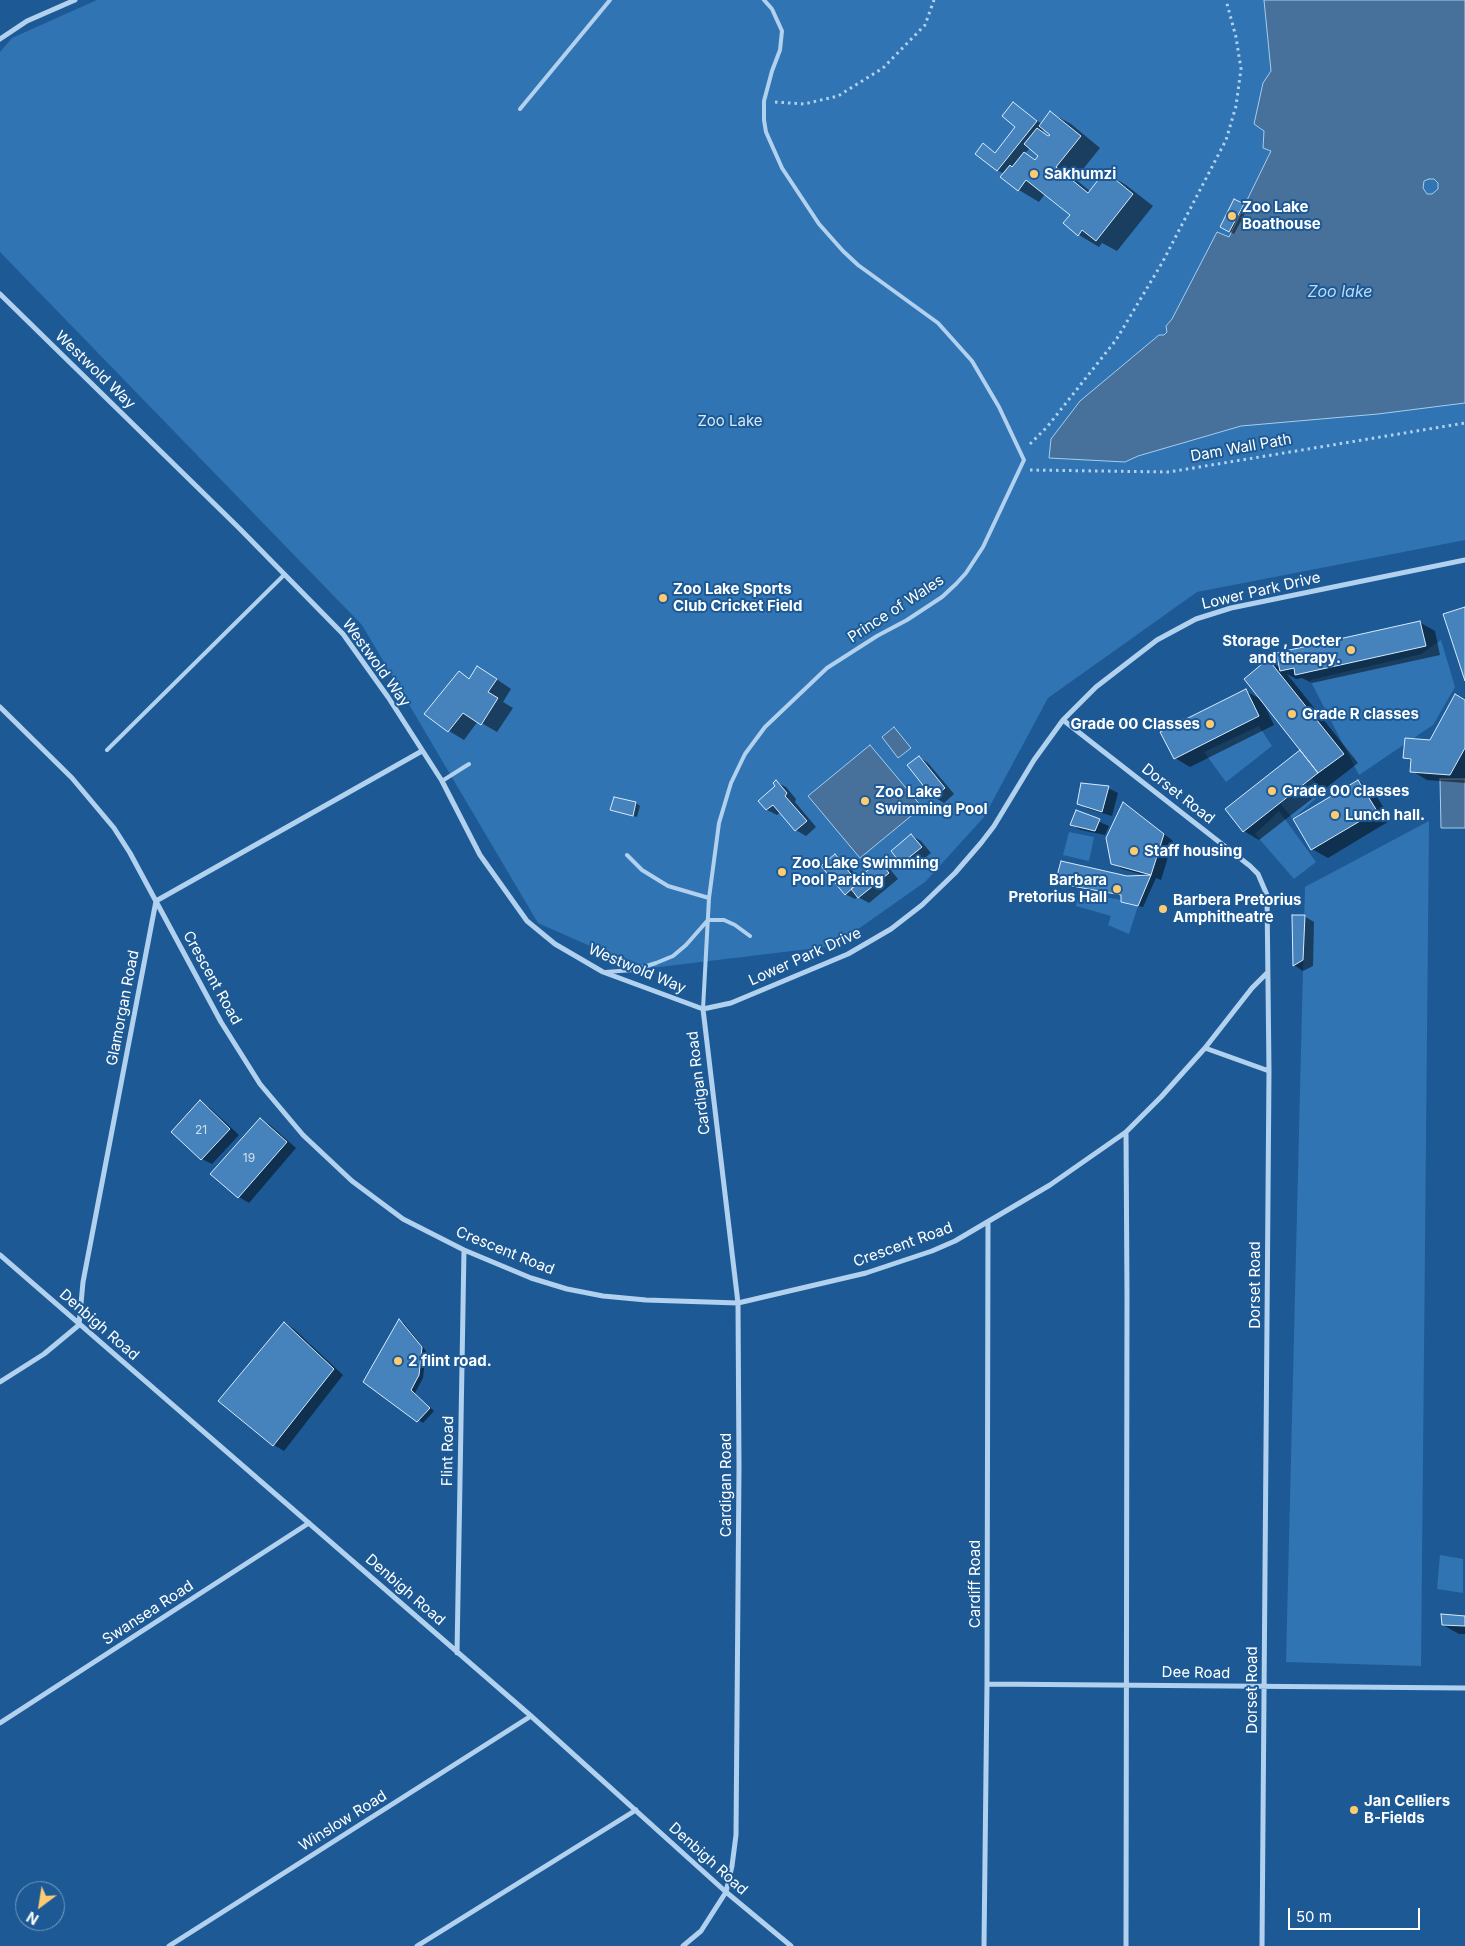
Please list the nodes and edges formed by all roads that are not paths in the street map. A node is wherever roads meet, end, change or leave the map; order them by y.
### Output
1 (75, 0) edge
2 (610, 0) edge
3 (764, 0) edge
4 (0, 39) edge
5 (520, 109) dead end
6 (0, 294) edge
7 (1465, 560) edge
8 (284, 575) junction
9 (0, 707) edge
10 (1063, 720) junction
11 (107, 750) dead end
12 (422, 751) junction
13 (469, 764) dead end
14 (442, 782) junction
15 (628, 855) dead end
16 (709, 898) junction
17 (156, 901) junction
18 (708, 920) junction
19 (750, 936) dead end
20 (603, 972) junction
21 (1267, 973) junction
22 (703, 1009) junction
23 (1205, 1048) junction
24 (1269, 1071) junction
25 (1126, 1132) junction
26 (988, 1222) junction
27 (464, 1250) junction
28 (0, 1256) edge
29 (738, 1303) junction
30 (79, 1325) junction
31 (0, 1382) edge
32 (310, 1523) junction
33 (457, 1653) junction
34 (987, 1684) junction
35 (1127, 1685) junction
36 (1264, 1687) junction
37 (1465, 1688) edge
38 (531, 1716) junction
39 (0, 1723) edge
40 (636, 1810) junction
41 (726, 1892) junction
42 (169, 1946) edge
43 (418, 1946) edge
44 (683, 1946) edge
45 (792, 1946) edge
46 (984, 1946) edge
47 (1126, 1946) edge
48 (1262, 1946) edge

1 - 4 street
2 - 5 lane
3 - 16 lane, Prince of Wales
6 - 8 street, Westwold Way
7 - 10 street, Lower Park Drive
8 - 11 lane
8 - 12 street, Westwold Way
9 - 17 street, Crescent Road
10 - 21 street, Dorset Road
10 - 22 street, Lower Park Drive
12 - 14 street, Westwold Way
12 - 17 street
13 - 14 lane
14 - 20 street, Westwold Way
15 - 16 lane
16 - 18 lane, Prince of Wales
17 - 27 street, Crescent Road
17 - 30 street, Glamorgan Road
18 - 19 lane
18 - 20 lane
18 - 22 lane, Prince of Wales
20 - 22 street, Westwold Way
21 - 23 street, Crescent Road
21 - 24 street, Dorset Road
22 - 29 street, Cardigan Road
23 - 24 street
23 - 25 street, Crescent Road
24 - 36 street, Dorset Road
25 - 26 street, Crescent Road
25 - 35 street
26 - 29 street, Crescent Road
26 - 34 street, Cardiff Road
27 - 29 street, Crescent Road
27 - 33 street, Flint Road
28 - 30 street, Denbigh Road
29 - 41 street, Cardigan Road
30 - 31 street
30 - 32 street, Denbigh Road
32 - 33 street, Denbigh Road
32 - 39 street, Swansea Road
33 - 38 street, Denbigh Road
34 - 35 street, Dee Road
34 - 46 street, Cardiff Road
35 - 36 street, Dee Road
35 - 47 street
36 - 37 street, Dee Road
36 - 48 street, Dorset Road
38 - 40 street, Denbigh Road
38 - 42 street, Winslow Road
40 - 41 street, Denbigh Road
40 - 43 street
41 - 44 street, Cardigan Road
41 - 45 street, Denbigh Road

